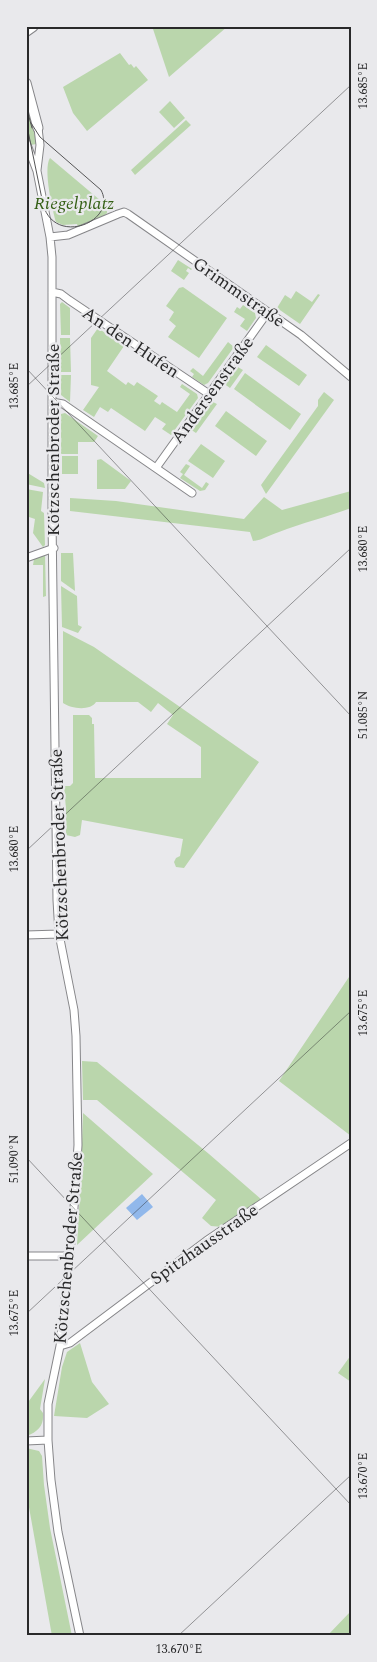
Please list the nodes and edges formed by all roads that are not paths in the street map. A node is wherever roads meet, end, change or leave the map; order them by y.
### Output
1 (34, 26) edge
2 (26, 31) edge
3 (26, 83) edge
4 (38, 128) joint
5 (26, 142) edge
6 (29, 155) edge
7 (37, 170) junction
8 (50, 237) junction
9 (52, 292) junction
10 (268, 312) junction
11 (351, 377) edge
12 (209, 394) junction
13 (52, 402) junction
14 (156, 468) junction
15 (192, 493) dead end
16 (54, 548) junction
17 (26, 558) edge
18 (60, 934) junction
19 (26, 935) edge
20 (351, 1143) edge
21 (26, 1256) edge
22 (69, 1256) junction
23 (60, 1346) junction
24 (48, 1440) junction
25 (26, 1441) edge
26 (80, 1636) edge

1 - 2 highway
3 - 4 main road, Kötzschenbroder Straße
4 - 7 street, Kötzschenbroder Straße
5 - 6 street, Kötzschenbroder Straße
6 - 7 street, Kötzschenbroder Straße
7 - 8 street, Kötzschenbroder Straße
8 - 9 street, Kötzschenbroder Straße
8 - 10 street, Grimmstraße
9 - 12 street, An den Hufen
9 - 13 street, Kötzschenbroder Straße
10 - 11 street, Grimmstraße
10 - 12 street, Andersenstraße
12 - 14 street, Andersenstraße
13 - 14 street
13 - 16 street, Kötzschenbroder Straße
14 - 15 street
16 - 17 street
16 - 18 street, Kötzschenbroder Straße
18 - 19 street
18 - 22 street, Kötzschenbroder Straße
20 - 23 street, Spitzhausstraße
21 - 22 street
22 - 23 street, Kötzschenbroder Straße
23 - 24 street, Kötzschenbroder Straße
24 - 25 street
24 - 26 street, Kötzschenbroder Straße

